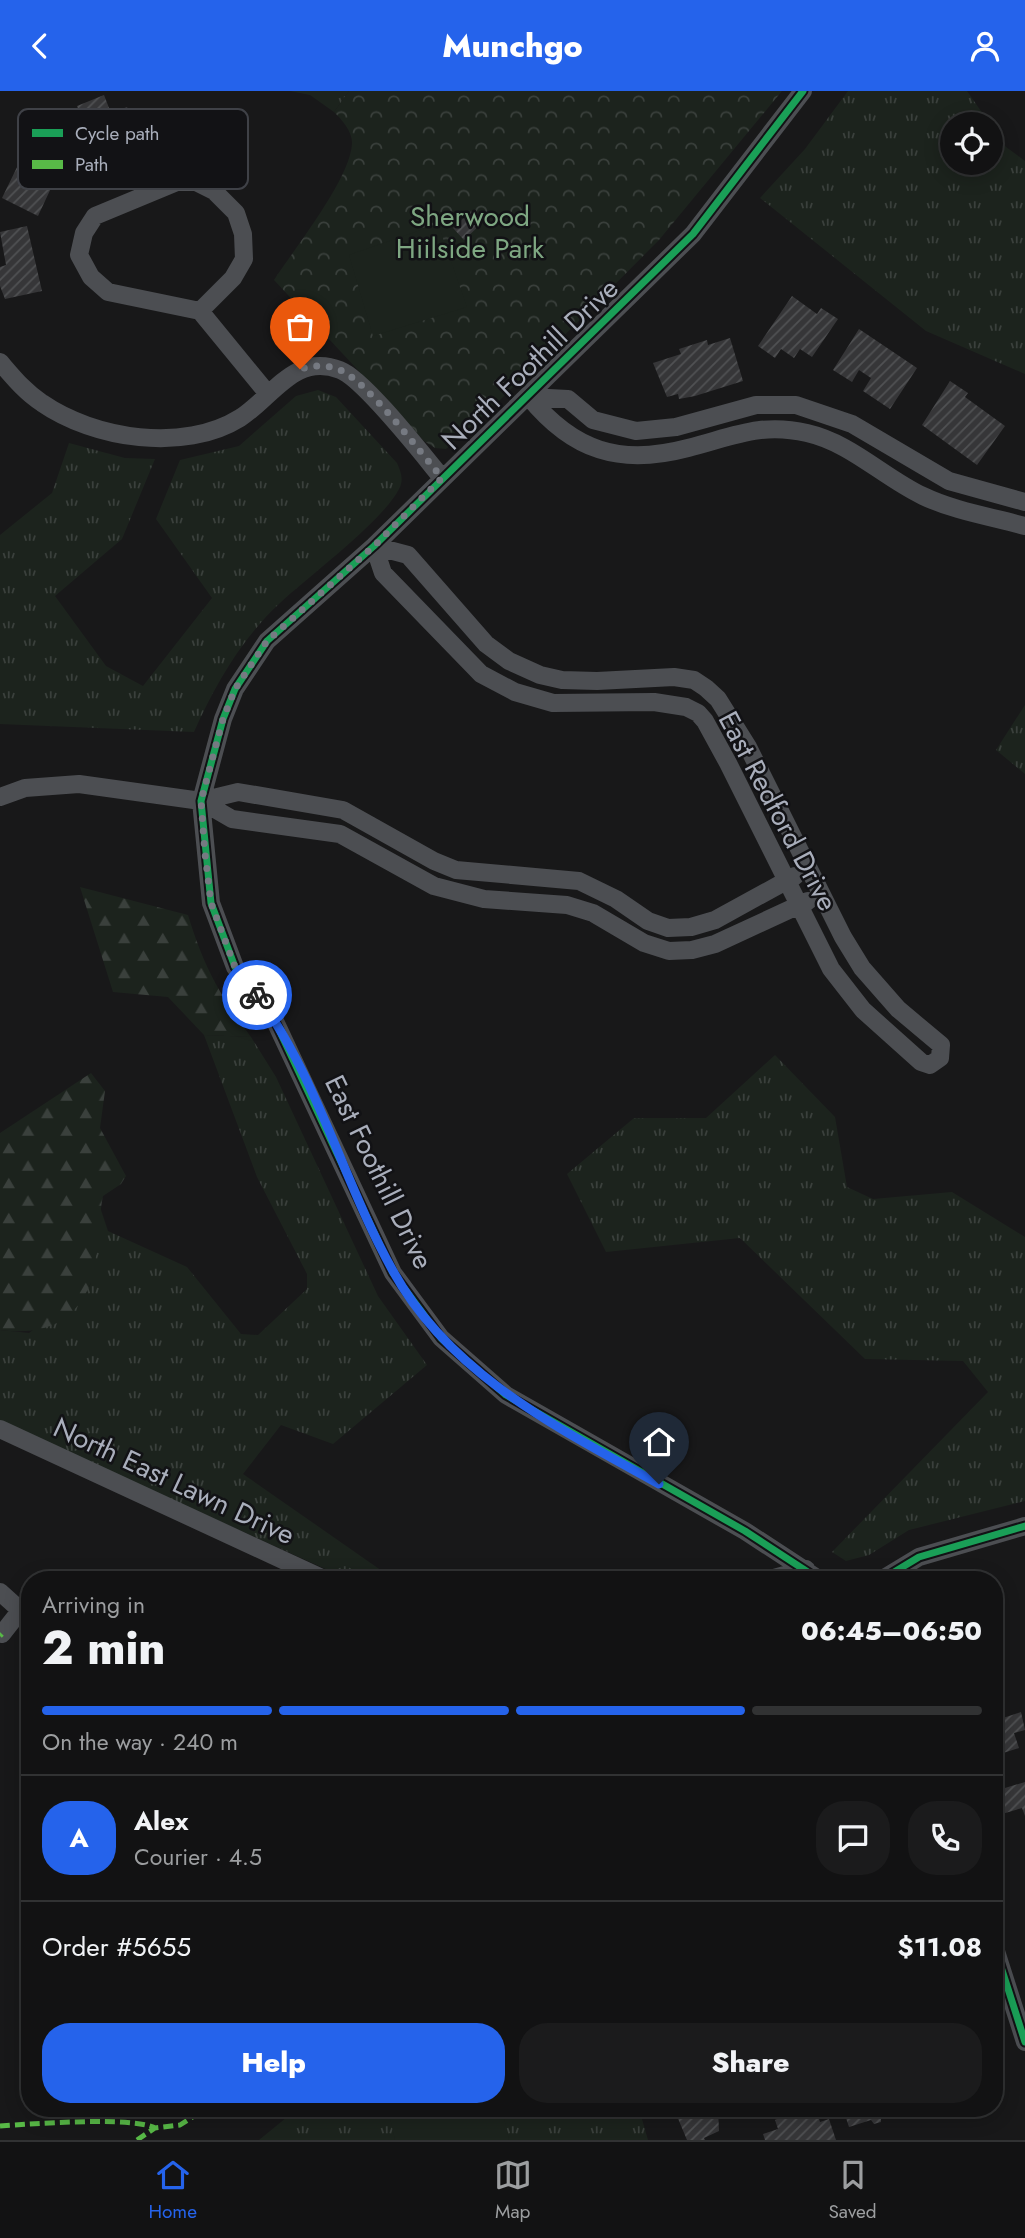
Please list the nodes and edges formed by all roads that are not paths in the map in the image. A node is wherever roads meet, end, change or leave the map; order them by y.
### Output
1 (803, 91) edge
2 (160, 189) edge
3 (210, 189) edge
4 (200, 311) junction
5 (0, 362) edge
6 (268, 394) junction
7 (529, 397) junction
8 (603, 424) junction
9 (594, 447) junction
10 (442, 478) junction
11 (979, 489) junction
12 (1025, 502) edge
13 (971, 511) junction
14 (1025, 526) edge
15 (374, 546) junction
16 (0, 797) edge
17 (201, 801) junction
18 (808, 869) junction
19 (786, 881) junction
20 (821, 895) junction
21 (798, 906) junction
22 (0, 1429) edge
23 (1025, 1526) edge
24 (806, 1569) junction
25 (307, 1571) edge
26 (799, 1571) edge
27 (809, 1571) edge
28 (896, 1571) edge
29 (0, 1592) edge
30 (21, 1611) edge
31 (21, 1618) edge
32 (2, 1634) edge
33 (1003, 1998) edge
34 (1025, 2042) edge

1 - 7 street, North Foothill Drive
2 - 4 street
3 - 4 street
4 - 6 street
5 - 6 street
6 - 10 street
7 - 8 street
7 - 9 street
7 - 10 street, North Foothill Drive
8 - 9 street
8 - 11 street
9 - 13 street
10 - 15 street, North Foothill Drive
11 - 12 street
11 - 13 street
13 - 14 street
15 - 17 street, North Foothill Drive
15 - 18 street, East Redford Drive
15 - 19 street, East Redford Drive
16 - 17 street
17 - 19 street
17 - 21 street
17 - 24 street, East Foothill Drive
18 - 19 street
18 - 20 street, East Redford Drive
19 - 21 street, East Redford Drive
20 - 21 street
20 - 21 street, East Redford Drive
22 - 25 street, North East Lawn Drive
23 - 28 street
24 - 26 street
24 - 27 street, East Foothill Drive
29 - 30 street
31 - 32 street
33 - 34 street

